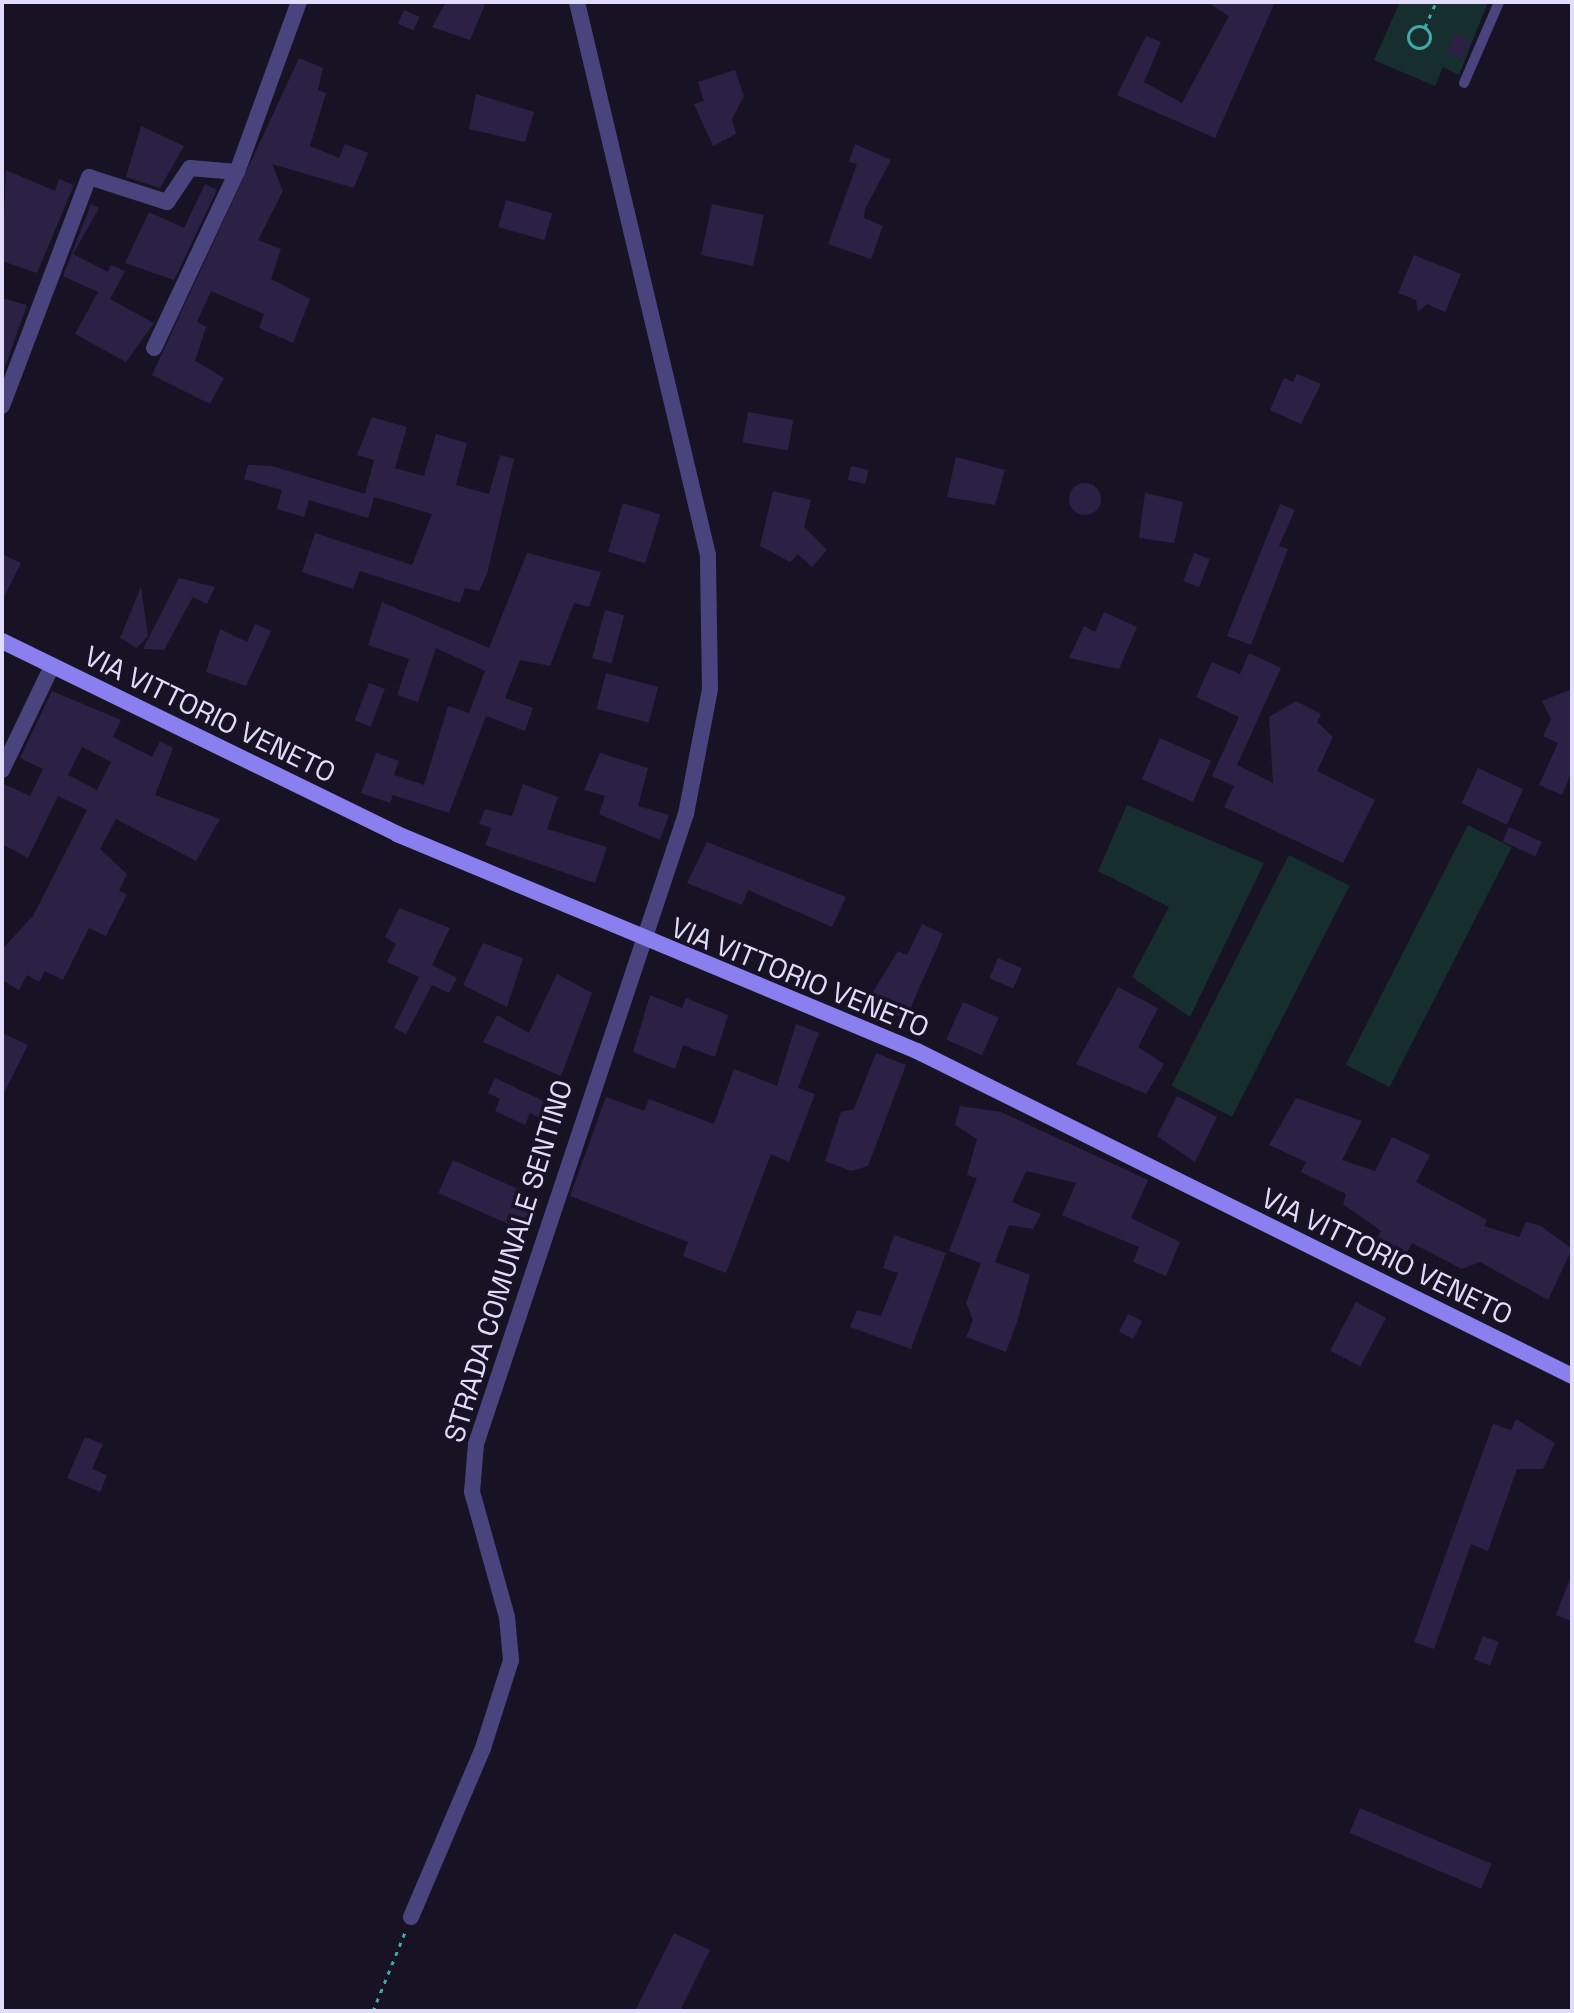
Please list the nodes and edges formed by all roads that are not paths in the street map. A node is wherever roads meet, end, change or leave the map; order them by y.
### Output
1 (299, 2) edge
2 (577, 2) edge
3 (1499, 2) edge
4 (1464, 83) dead end
5 (237, 172) junction
6 (154, 348) dead end
7 (2, 406) edge
8 (2, 641) edge
9 (52, 666) junction
10 (2, 770) edge
11 (641, 940) junction
12 (1572, 1376) edge
13 (411, 1917) road end

1 - 5 street
2 - 11 street, STRADA COMUNALE SENTINO
3 - 4 lane
5 - 6 street
5 - 7 street
8 - 9 street, VIA VITTORIO VENETO
9 - 10 street
9 - 11 street, VIA VITTORIO VENETO
11 - 12 street, VIA VITTORIO VENETO
11 - 13 street, STRADA COMUNALE SENTINO

